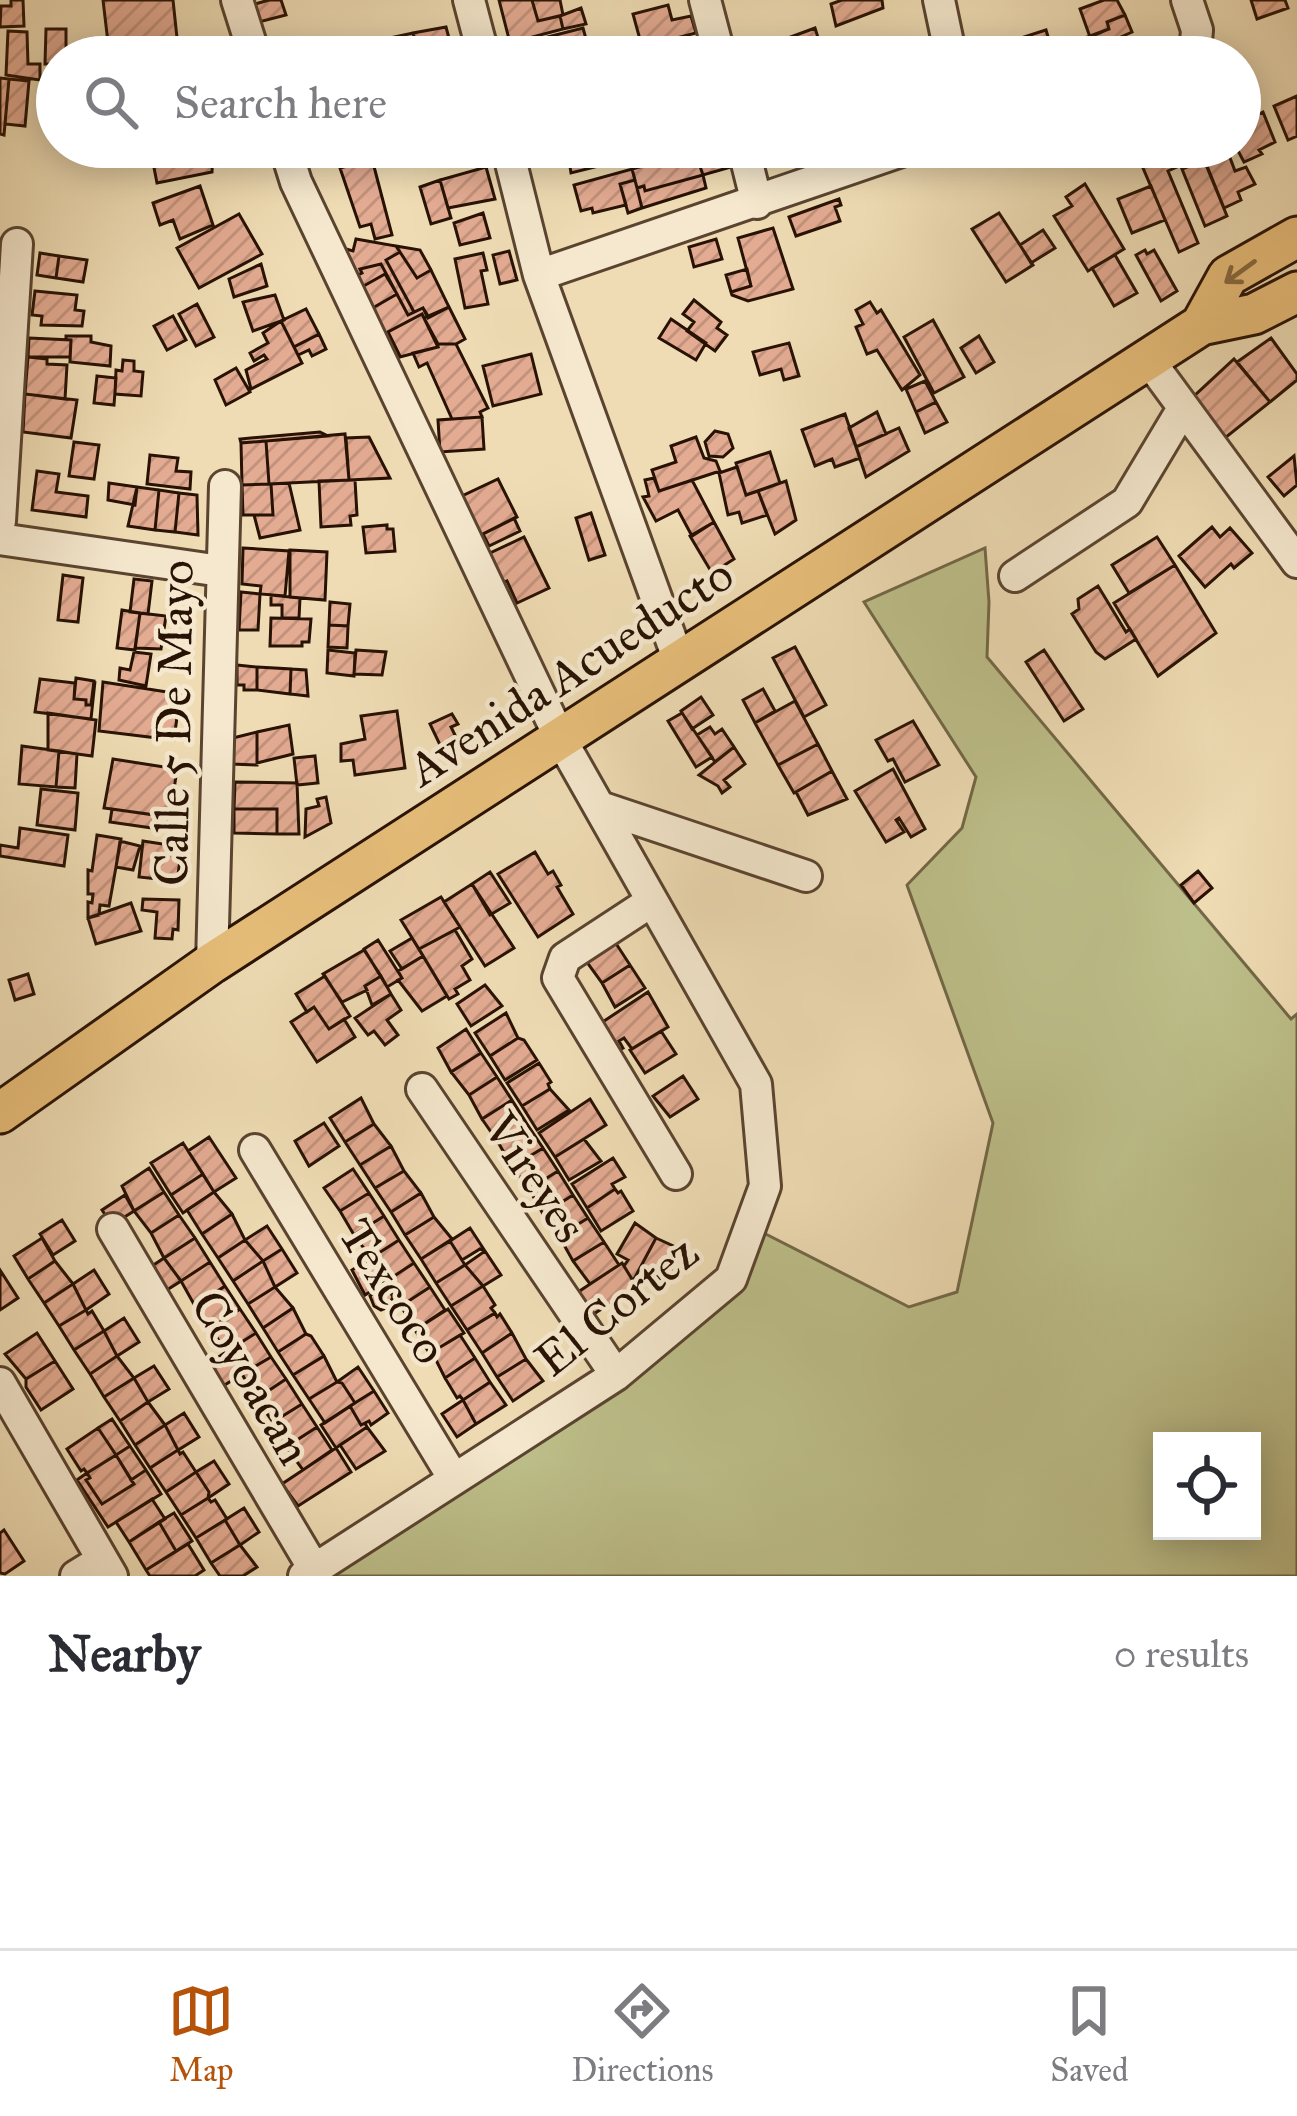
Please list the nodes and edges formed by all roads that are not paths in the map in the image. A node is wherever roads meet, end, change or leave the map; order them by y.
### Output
1 (236, 0) edge
2 (469, 0) edge
3 (705, 0) edge
4 (939, 0) edge
5 (1187, 0) edge
6 (248, 36) edge
7 (478, 36) edge
8 (714, 36) edge
9 (947, 36) edge
10 (1196, 36) edge
11 (292, 168) edge
12 (512, 168) edge
13 (748, 168) edge
14 (854, 168) edge
15 (757, 203) junction
16 (1297, 237) edge
17 (17, 244) dead end
18 (539, 274) junction
19 (1297, 292) edge
20 (1201, 325) junction
21 (1148, 359) junction
22 (1182, 410) junction
23 (225, 486) dead end
24 (0, 521) edge
25 (0, 539) edge
26 (1297, 562) edge
27 (221, 571) junction
28 (1015, 577) dead end
29 (679, 662) junction
30 (560, 738) junction
31 (601, 807) junction
32 (806, 876) dead end
33 (652, 901) junction
34 (212, 963) junction
35 (422, 1089) dead end
36 (0, 1113) edge
37 (255, 1150) dead end
38 (676, 1174) dead end
39 (113, 1229) dead end
40 (616, 1375) junction
41 (4, 1402) edge
42 (454, 1479) junction
43 (97, 1571) edge
44 (310, 1574) edge

1 - 6 street
2 - 7 street
3 - 8 street
4 - 9 street
5 - 10 street
11 - 30 street, El Cortez
12 - 18 street
13 - 15 street
14 - 15 street
15 - 18 street
16 -> 20 main road, Avenida Acueducto
17 - 24 street
18 - 29 street
19 - 20 main road, Avenida Acueducto
20 - 21 main road, Avenida Acueducto
21 - 22 street
21 - 29 main road, Avenida Acueducto
22 - 26 street
22 - 28 street
23 - 27 street, Calle 5 De Mayo
25 - 27 street
27 - 34 street, Calle 5 De Mayo
29 - 30 main road, Avenida Acueducto
30 - 31 street, El Cortez
30 - 34 main road, Avenida Acueducto
31 - 32 street
31 - 33 street, El Cortez
33 - 38 street
33 - 40 street, El Cortez
34 - 36 main road, Avenida Acueducto
35 - 40 street, Vireyes
37 - 42 street, Texcoco
39 - 44 street, Coyoacan
40 - 42 street, El Cortez
41 - 43 street
42 - 44 street, El Cortez

